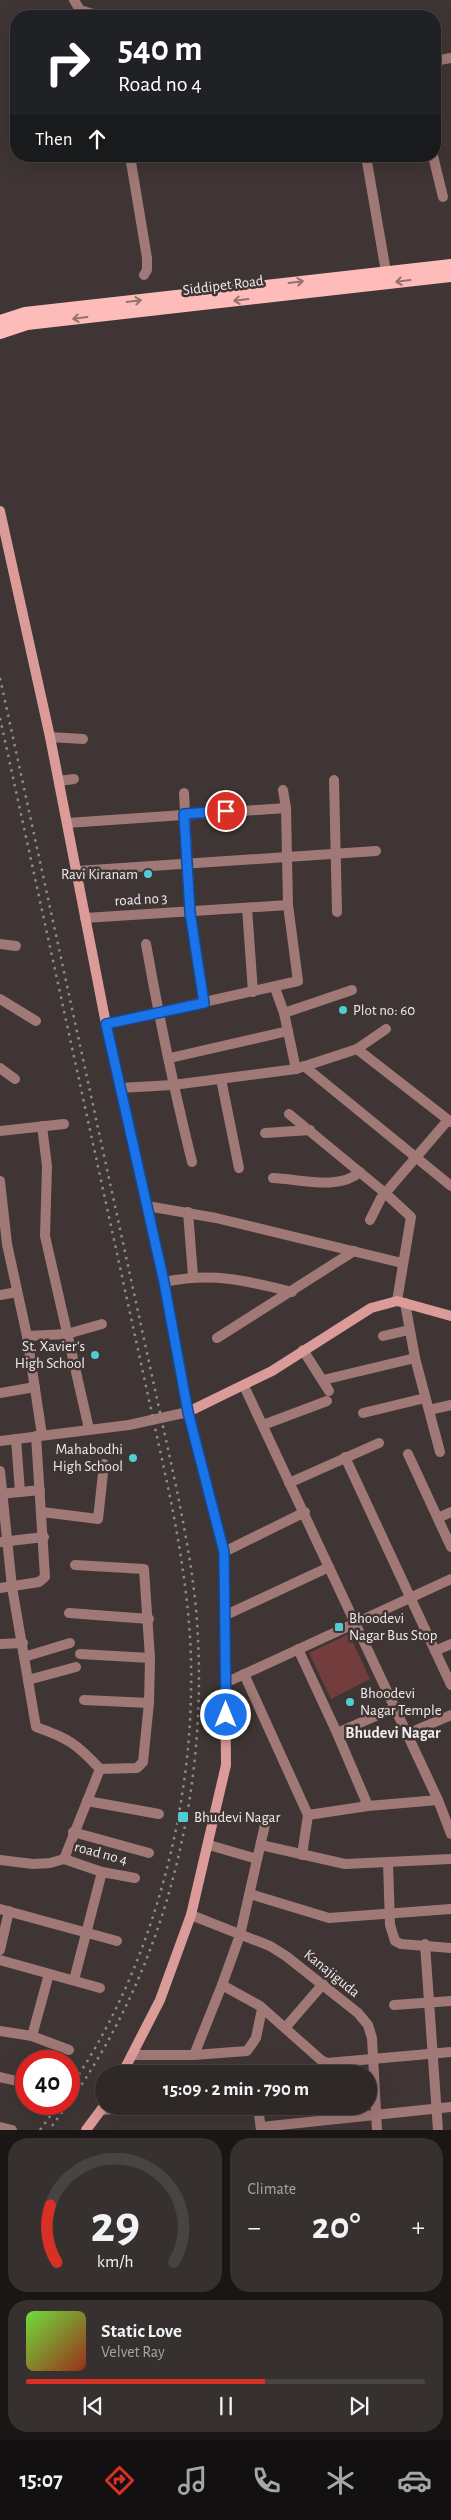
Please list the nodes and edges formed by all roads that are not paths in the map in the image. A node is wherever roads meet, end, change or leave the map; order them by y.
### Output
1 (131, 162) edge
2 (367, 162) edge
3 (434, 162) edge
4 (443, 197) dead end
5 (451, 265) edge
6 (386, 272) junction
7 (144, 275) dead end
8 (451, 276) edge
9 (0, 321) edge
10 (0, 333) edge
11 (0, 511) edge
12 (50, 738) junction
13 (83, 739) dead end
14 (74, 779) dead end
15 (334, 780) dead end
16 (59, 781) junction
17 (283, 790) dead end
18 (184, 793) dead end
19 (286, 808) junction
20 (184, 814) junction
21 (67, 823) junction
22 (376, 851) dead end
23 (334, 854) junction
24 (287, 856) junction
25 (186, 863) junction
26 (76, 871) junction
27 (288, 905) junction
28 (247, 908) junction
29 (190, 912) junction
30 (337, 912) dead end
31 (85, 918) junction
32 (0, 944) edge
33 (146, 944) dead end
34 (16, 946) dead end
35 (275, 988) junction
36 (352, 990) dead end
37 (253, 992) junction
38 (0, 999) edge
39 (204, 1003) junction
40 (160, 1013) junction
41 (284, 1013) junction
42 (36, 1021) dead end
43 (106, 1024) junction
44 (386, 1029) dead end
45 (288, 1031) junction
46 (357, 1049) junction
47 (170, 1058) junction
48 (300, 1067) junction
49 (0, 1068) edge
50 (15, 1079) dead end
51 (221, 1079) junction
52 (173, 1085) junction
53 (120, 1088) junction
54 (290, 1114) dead end
55 (450, 1121) edge
56 (64, 1124) dead end
57 (42, 1126) junction
58 (310, 1130) junction
59 (0, 1131) edge
60 (266, 1133) dead end
61 (415, 1157) junction
62 (192, 1162) dead end
63 (239, 1168) dead end
64 (360, 1172) junction
65 (273, 1178) dead end
66 (0, 1181) edge
67 (451, 1186) edge
68 (1, 1193) edge
69 (385, 1193) junction
70 (147, 1206) junction
71 (188, 1212) junction
72 (370, 1220) dead end
73 (4, 1244) edge
74 (354, 1251) junction
75 (402, 1263) junction
76 (193, 1276) junction
77 (164, 1282) junction
78 (17, 1292) junction
79 (292, 1292) junction
80 (0, 1295) edge
81 (401, 1302) junction
82 (451, 1316) edge
83 (102, 1324) dead end
84 (409, 1330) junction
85 (67, 1334) junction
86 (27, 1336) junction
87 (383, 1336) dead end
88 (217, 1338) dead end
89 (304, 1350) junction
90 (415, 1358) junction
91 (323, 1380) junction
92 (244, 1386) junction
93 (35, 1387) junction
94 (0, 1393) edge
95 (425, 1398) junction
96 (451, 1405) edge
97 (429, 1410) junction
98 (188, 1412) junction
99 (363, 1413) dead end
100 (263, 1426) junction
101 (89, 1429) junction
102 (39, 1436) junction
103 (16, 1439) junction
104 (0, 1441) edge
105 (379, 1443) dead end
106 (440, 1452) dead end
107 (408, 1454) dead end
108 (345, 1456) junction
109 (104, 1464) dead end
110 (0, 1471) edge
111 (289, 1483) junction
112 (40, 1490) junction
113 (20, 1492) junction
114 (1, 1494) edge
115 (42, 1512) junction
116 (304, 1512) junction
117 (451, 1512) edge
118 (2, 1517) edge
119 (438, 1518) junction
120 (44, 1537) junction
121 (3, 1541) edge
122 (451, 1547) edge
123 (224, 1552) junction
124 (74, 1565) dead end
125 (329, 1567) junction
126 (451, 1579) edge
127 (12, 1587) junction
128 (0, 1588) edge
129 (410, 1598) junction
130 (69, 1613) dead end
131 (226, 1615) junction
132 (149, 1619) junction
133 (353, 1624) junction
134 (23, 1643) junction
135 (70, 1643) dead end
136 (0, 1644) edge
137 (451, 1644) edge
138 (298, 1649) junction
139 (435, 1651) junction
140 (80, 1654) dead end
141 (24, 1657) junction
142 (150, 1658) junction
143 (76, 1667) dead end
144 (244, 1674) junction
145 (28, 1680) junction
146 (225, 1682) junction
147 (451, 1685) edge
148 (84, 1700) dead end
149 (149, 1703) junction
150 (394, 1708) junction
151 (451, 1714) edge
152 (338, 1733) junction
153 (407, 1734) junction
154 (100, 1769) junction
155 (87, 1800) junction
156 (438, 1800) junction
157 (368, 1806) junction
158 (159, 1814) dead end
159 (308, 1814) junction
160 (266, 1820) dead end
161 (73, 1832) junction
162 (451, 1834) edge
163 (209, 1845) junction
164 (261, 1845) junction
165 (149, 1853) dead end
166 (302, 1855) junction
167 (64, 1859) junction
168 (257, 1859) junction
169 (451, 1859) edge
170 (0, 1860) edge
171 (388, 1862) junction
172 (102, 1872) junction
173 (135, 1878) dead end
174 (250, 1894) junction
175 (4, 1910) edge
176 (451, 1910) edge
177 (391, 1912) junction
178 (191, 1915) junction
179 (86, 1932) junction
180 (240, 1934) junction
181 (117, 1941) dead end
182 (425, 1944) junction
183 (451, 1948) edge
184 (0, 1950) edge
185 (0, 1960) edge
186 (49, 1974) junction
187 (74, 1980) junction
188 (323, 1984) junction
189 (222, 1985) junction
190 (100, 1988) dead end
191 (451, 2001) edge
192 (429, 2003) junction
193 (394, 2005) dead end
194 (262, 2008) junction
195 (285, 2028) junction
196 (0, 2031) edge
197 (32, 2036) junction
198 (68, 2050) dead end
199 (451, 2052) edge
200 (431, 2054) junction
201 (132, 2055) junction
202 (194, 2055) junction
203 (374, 2059) junction
204 (127, 2065) edge
205 (374, 2065) edge
206 (0, 2076) edge
207 (15, 2080) edge
208 (451, 2107) edge
209 (436, 2108) junction
210 (377, 2114) edge
211 (98, 2115) edge
212 (259, 2115) edge
213 (368, 2115) edge
214 (376, 2115) edge
215 (0, 2127) edge
216 (261, 2129) edge
217 (12, 2130) edge
218 (86, 2130) edge
219 (378, 2130) edge
220 (438, 2130) edge

1 - 7 street
2 - 6 street
3 - 4 street
5 - 6 main road, Siddipet Road
9 -> 6 main road, Siddipet Road
8 -> 10 main road, Siddipet Road
11 - 12 street
12 - 13 street
12 - 16 street
14 - 16 street
15 - 23 street
16 - 21 street
17 - 19 street
18 - 20 street
19 - 20 street
19 - 24 street
20 - 21 street
20 - 25 street
21 - 26 street
22 - 23 street
23 - 24 street
23 - 30 street
24 - 25 street
24 - 27 street
25 - 26 street
25 - 29 street
26 - 31 street
27 - 28 street, road no 3
27 - 35 street
28 - 29 street, road no 3
28 - 37 street
29 - 31 street, road no 3
29 - 39 street
31 - 43 street
32 - 34 street
33 - 40 street
35 - 37 street
35 - 41 street
36 - 41 street
37 - 39 street
38 - 42 street
39 - 40 street
40 - 43 street
40 - 47 street
41 - 45 street
43 - 53 street
44 - 46 street
45 - 47 street
45 - 48 street
46 - 48 street
46 - 55 street
47 - 52 street
48 - 51 street
48 - 61 street
49 - 50 street
51 - 52 street
51 - 63 street
52 - 53 street
52 - 62 street
53 - 70 street
54 - 58 street
55 - 61 street
56 - 57 street
57 - 59 street
57 - 85 street
58 - 60 street
58 - 64 street
61 - 67 street
61 - 69 street
64 - 65 street
64 - 69 street
66 - 68 street
68 - 73 street
69 - 72 street
69 - 75 street
70 - 71 street
70 - 77 street
71 - 74 street
71 - 76 street
73 - 78 street
74 - 75 street
74 - 79 street
75 - 81 street
76 - 77 street
76 - 79 street
77 - 98 street
78 - 80 street
78 - 86 street
79 - 88 street
81 - 82 street
81 - 84 street
81 - 89 street
83 - 85 street
84 - 87 street
84 - 90 street
85 - 86 street
85 - 101 street
86 - 93 street
89 - 91 street
89 - 92 street
90 - 91 street
90 - 95 street
91 - 100 street
92 - 98 street
92 - 100 street
93 - 94 street
93 - 102 street
95 - 97 street
95 - 99 street
96 - 97 street
97 - 106 street
98 - 101 street
98 - 123 street
100 - 111 street
101 - 102 street
102 - 103 street
102 - 112 street
103 - 104 street
103 - 113 street
105 - 108 street
107 - 119 street
108 - 111 street
108 - 129 street
109 - 115 street
110 - 114 street
111 - 116 street
112 - 113 street
112 - 115 street
113 - 114 street
114 - 118 street
115 - 120 street
116 - 123 street
116 - 125 street
117 - 119 street
118 - 121 street
119 - 122 street
120 - 121 street
120 - 127 street
121 - 127 street
123 - 131 street
124 - 132 street
125 - 131 street
125 - 133 street
126 - 129 street
127 - 128 street
127 - 134 street
129 - 133 street
129 - 139 street
130 - 132 street
131 - 146 street
132 - 142 street
133 - 138 street
133 - 150 street
134 - 136 street
134 - 141 street
135 - 141 street
137 - 139 street
138 - 144 street
138 - 152 street
139 - 147 street
140 - 142 street
141 - 145 street
142 - 149 street
143 - 145 street
144 - 146 street
144 - 159 street
145 - 154 street
146 - 163 street
148 - 149 street
149 - 154 street
150 - 152 street
150 - 153 street
151 - 153 street
152 - 157 street
153 - 156 street
154 - 155 street
155 - 158 street
155 - 161 street
156 - 157 street
156 - 162 street
157 - 159 street
159 - 166 street
160 - 164 street
161 - 165 street
161 - 167 street
163 - 168 street
163 - 178 street
164 - 166 street
164 - 168 street
166 - 171 street
167 - 170 street, road no 4
167 - 172 street, road no 4
168 - 174 street
169 - 171 street
171 - 177 street
172 - 173 street, road no 4
172 - 179 street
174 - 177 street
174 - 180 street
175 - 179 street
175 - 184 street
176 - 177 street
177 - 182 street
178 - 180 street, Kanajiguda
178 - 201 street
179 - 181 street
179 - 187 street
180 - 188 street, Kanajiguda
180 - 189 street
182 - 183 street
182 - 192 street
185 - 186 street
186 - 187 street
186 - 197 street
187 - 190 street
188 - 195 street
188 - 203 street, Kanajiguda
189 - 194 street
189 - 202 street
191 - 192 street
192 - 193 street
192 - 200 street
194 - 195 street
194 - 202 street
195 - 203 street
196 - 197 street
197 - 198 street
199 - 200 street
200 - 203 street
200 - 209 street
201 - 202 street
201 - 204 street
203 - 205 street, Kanajiguda
206 - 207 street
208 - 209 street
209 - 210 street
209 - 220 street
211 - 218 street
212 - 216 street
213 - 216 street
214 - 219 street, Kanajiguda
215 - 217 street

